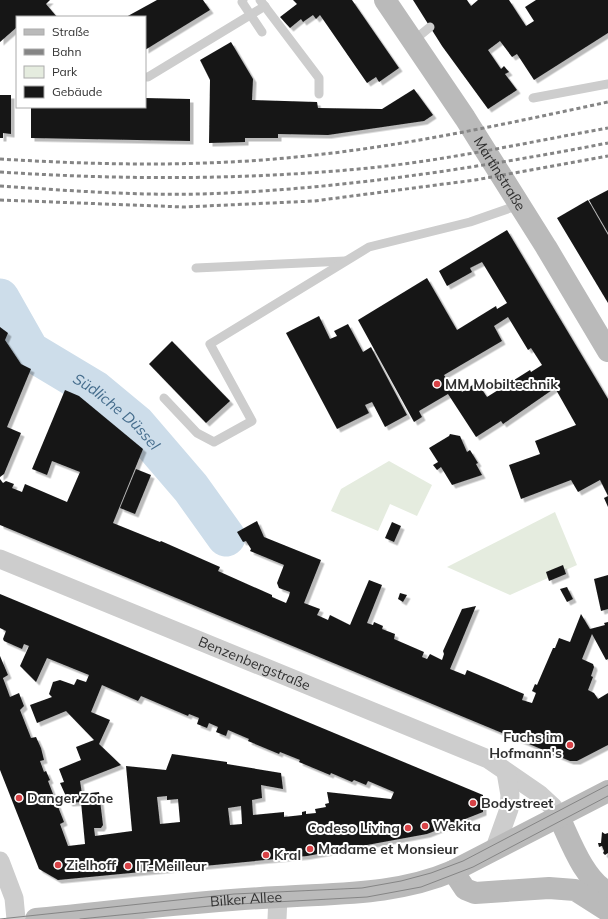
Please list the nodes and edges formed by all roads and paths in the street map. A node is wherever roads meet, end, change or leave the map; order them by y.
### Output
1 (243, 0) edge
2 (385, 0) edge
3 (262, 3) edge
4 (250, 15) junction
5 (430, 27) dead end
6 (262, 32) dead end
7 (413, 41) junction
8 (146, 77) edge
9 (608, 84) edge
10 (319, 94) dead end
11 (532, 98) dead end
12 (519, 205) junction
13 (346, 261) junction
14 (196, 268) dead end
15 (608, 351) edge
16 (164, 398) dead end
17 (0, 559) edge
18 (506, 772) junction
19 (608, 791) edge
20 (559, 817) junction
21 (494, 851) junction
22 (0, 861) edge
23 (453, 871) junction
24 (582, 882) junction
25 (608, 892) edge
26 (278, 896) junction
27 (608, 911) edge
28 (16, 919) edge
29 (36, 919) edge
30 (277, 919) edge

1 - 4 lane
2 - 7 street, Martinstraße
3 - 4 lane
3 - 10 lane
4 - 6 lane
4 - 8 lane
5 - 7 lane
7 - 12 street, Martinstraße
9 - 11 lane
12 - 13 lane
12 - 15 street, Martinstraße
13 - 14 lane
13 - 16 lane
17 - 18 street, Benzenbergstraße
18 - 20 street, Benzenbergstraße
18 - 21 street
19 - 20 street, Bilker Allee
20 - 21 street, Bilker Allee
20 - 24 street
21 - 23 street, Bilker Allee
22 - 28 street
23 - 24 street
23 - 26 street, Bilker Allee
24 - 25 street
24 - 27 street
26 - 29 street, Bilker Allee
26 - 30 street

